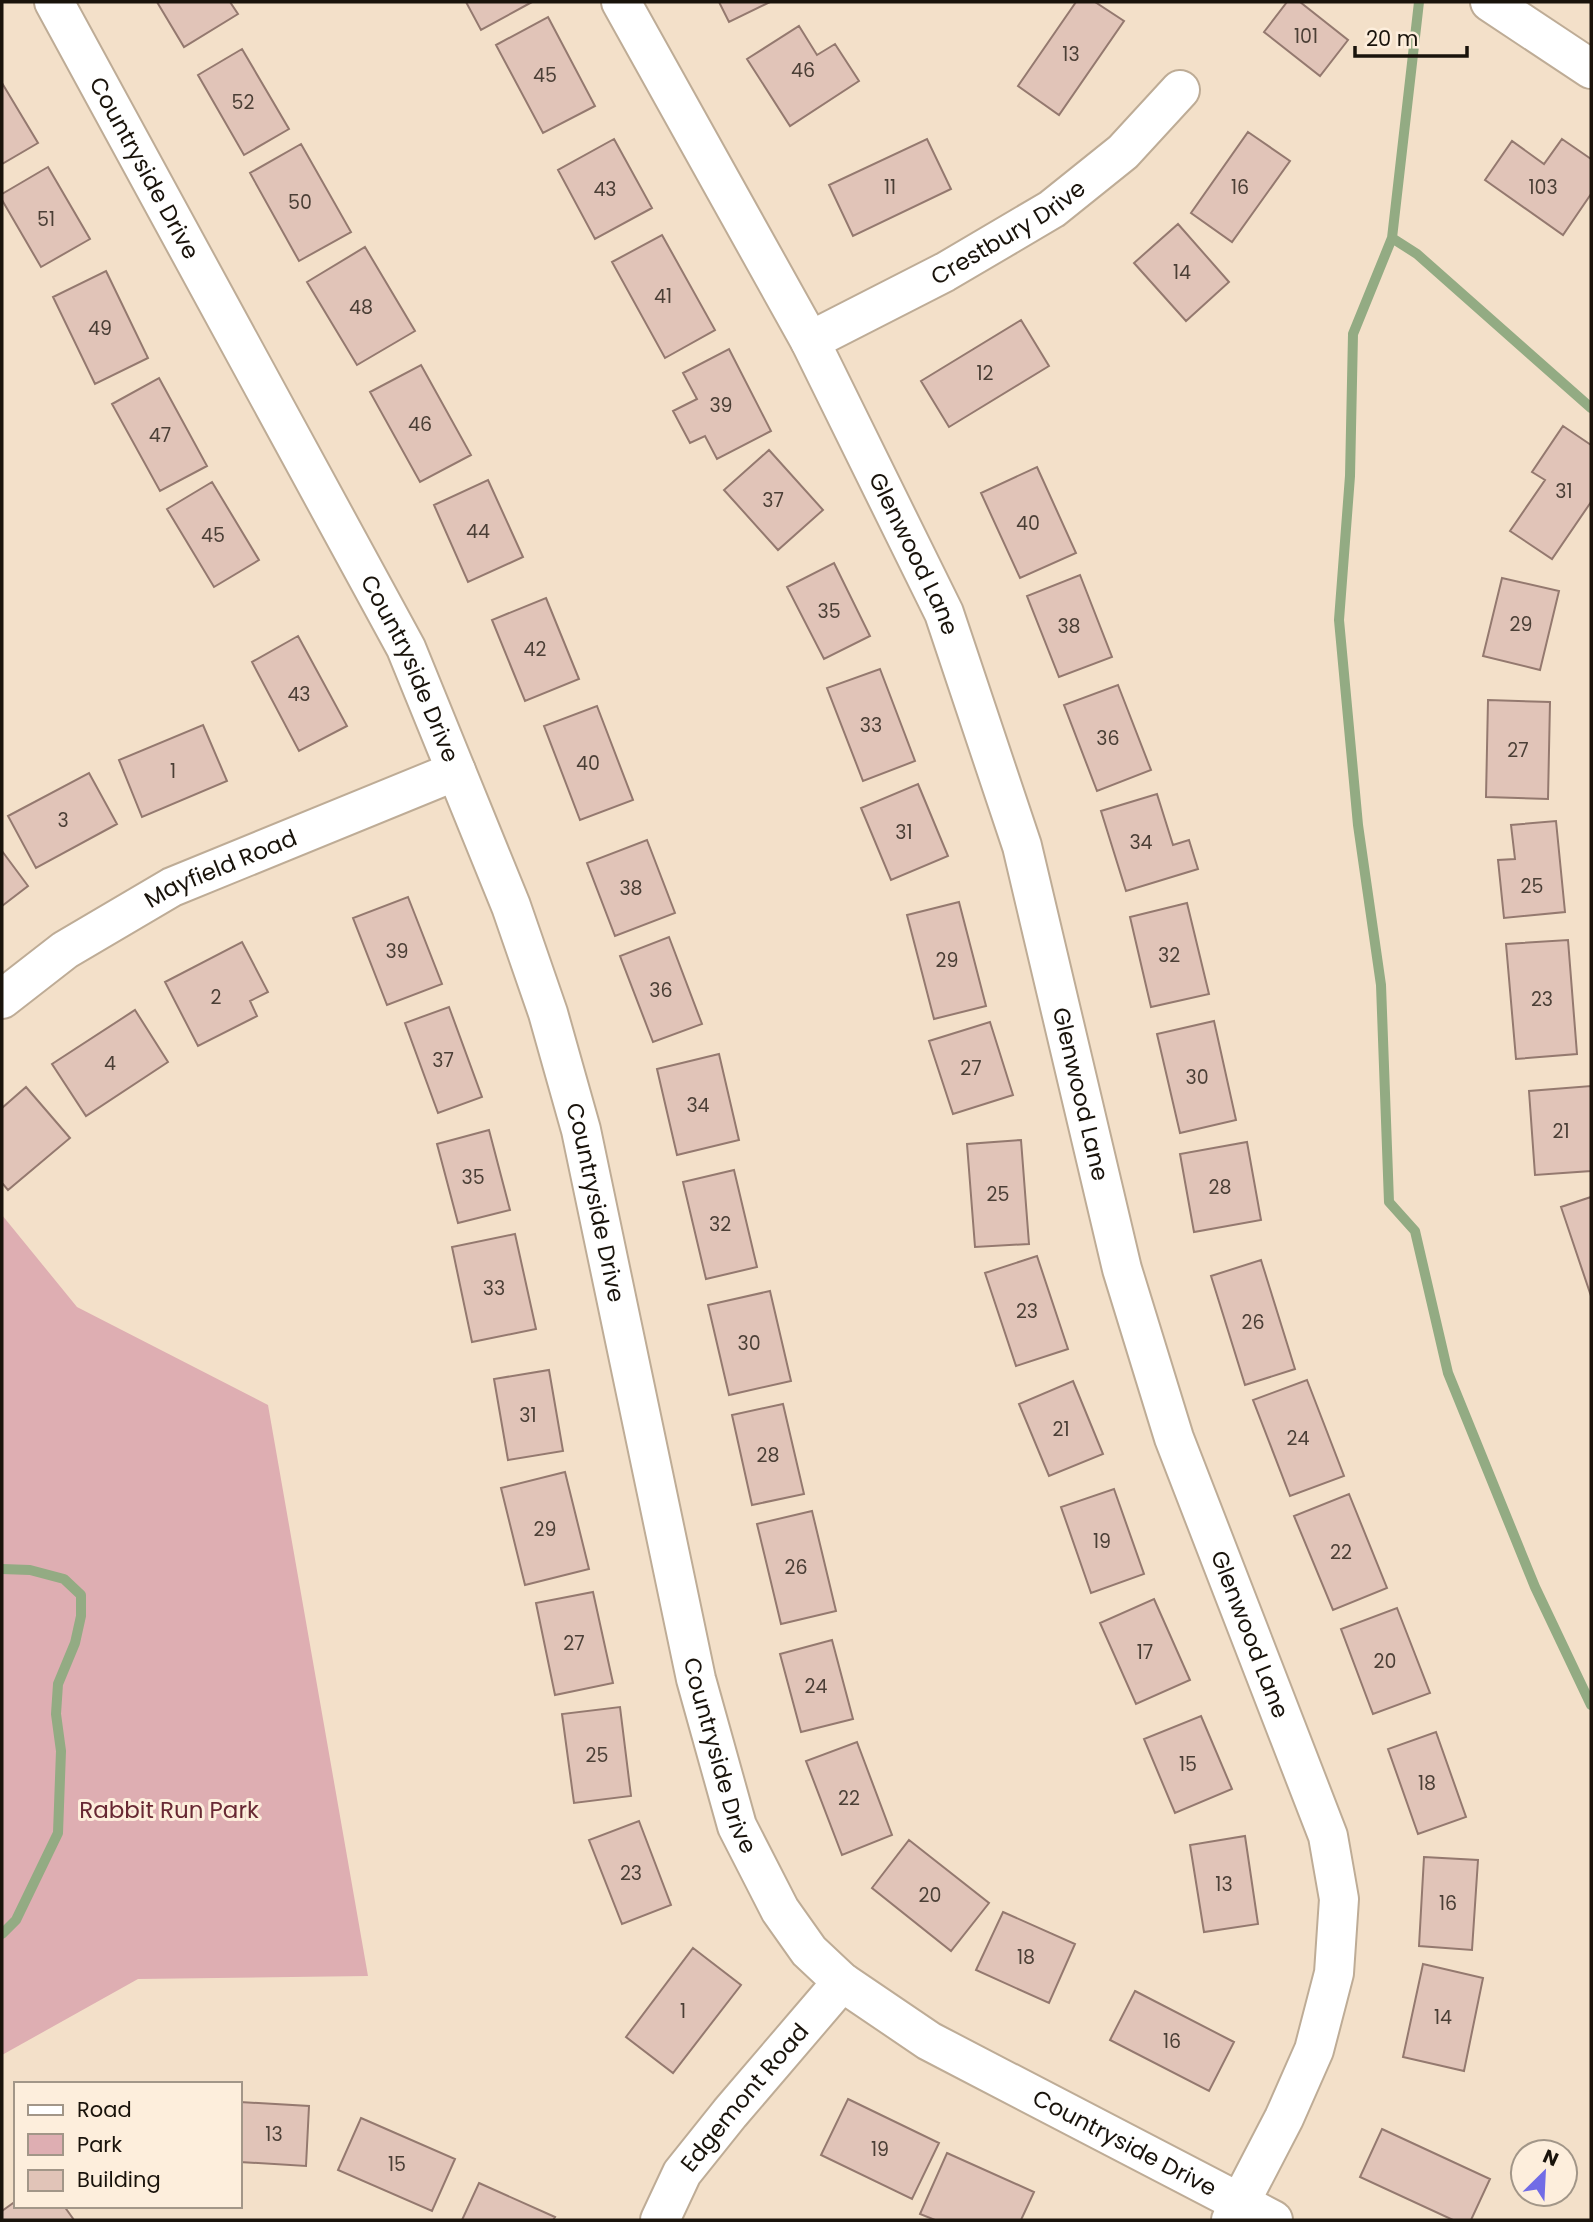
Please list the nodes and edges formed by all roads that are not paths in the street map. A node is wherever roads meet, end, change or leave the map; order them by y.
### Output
1 (54, 2) edge
2 (621, 2) edge
3 (1490, 2) edge
4 (1591, 69) edge
5 (1180, 90) dead end
6 (810, 341) junction
7 (456, 771) junction
8 (2, 999) edge
9 (842, 1982) junction
10 (1248, 2215) edge
11 (660, 2220) edge

1 - 7 street, Countryside Drive
2 - 6 street, Glenwood Lane
3 - 4 street
5 - 6 street, Crestbury Drive
6 - 10 street, Glenwood Lane
7 - 8 street, Mayfield Road
7 - 9 street, Countryside Drive
9 - 10 street, Countryside Drive
9 - 11 street, Edgemont Road

